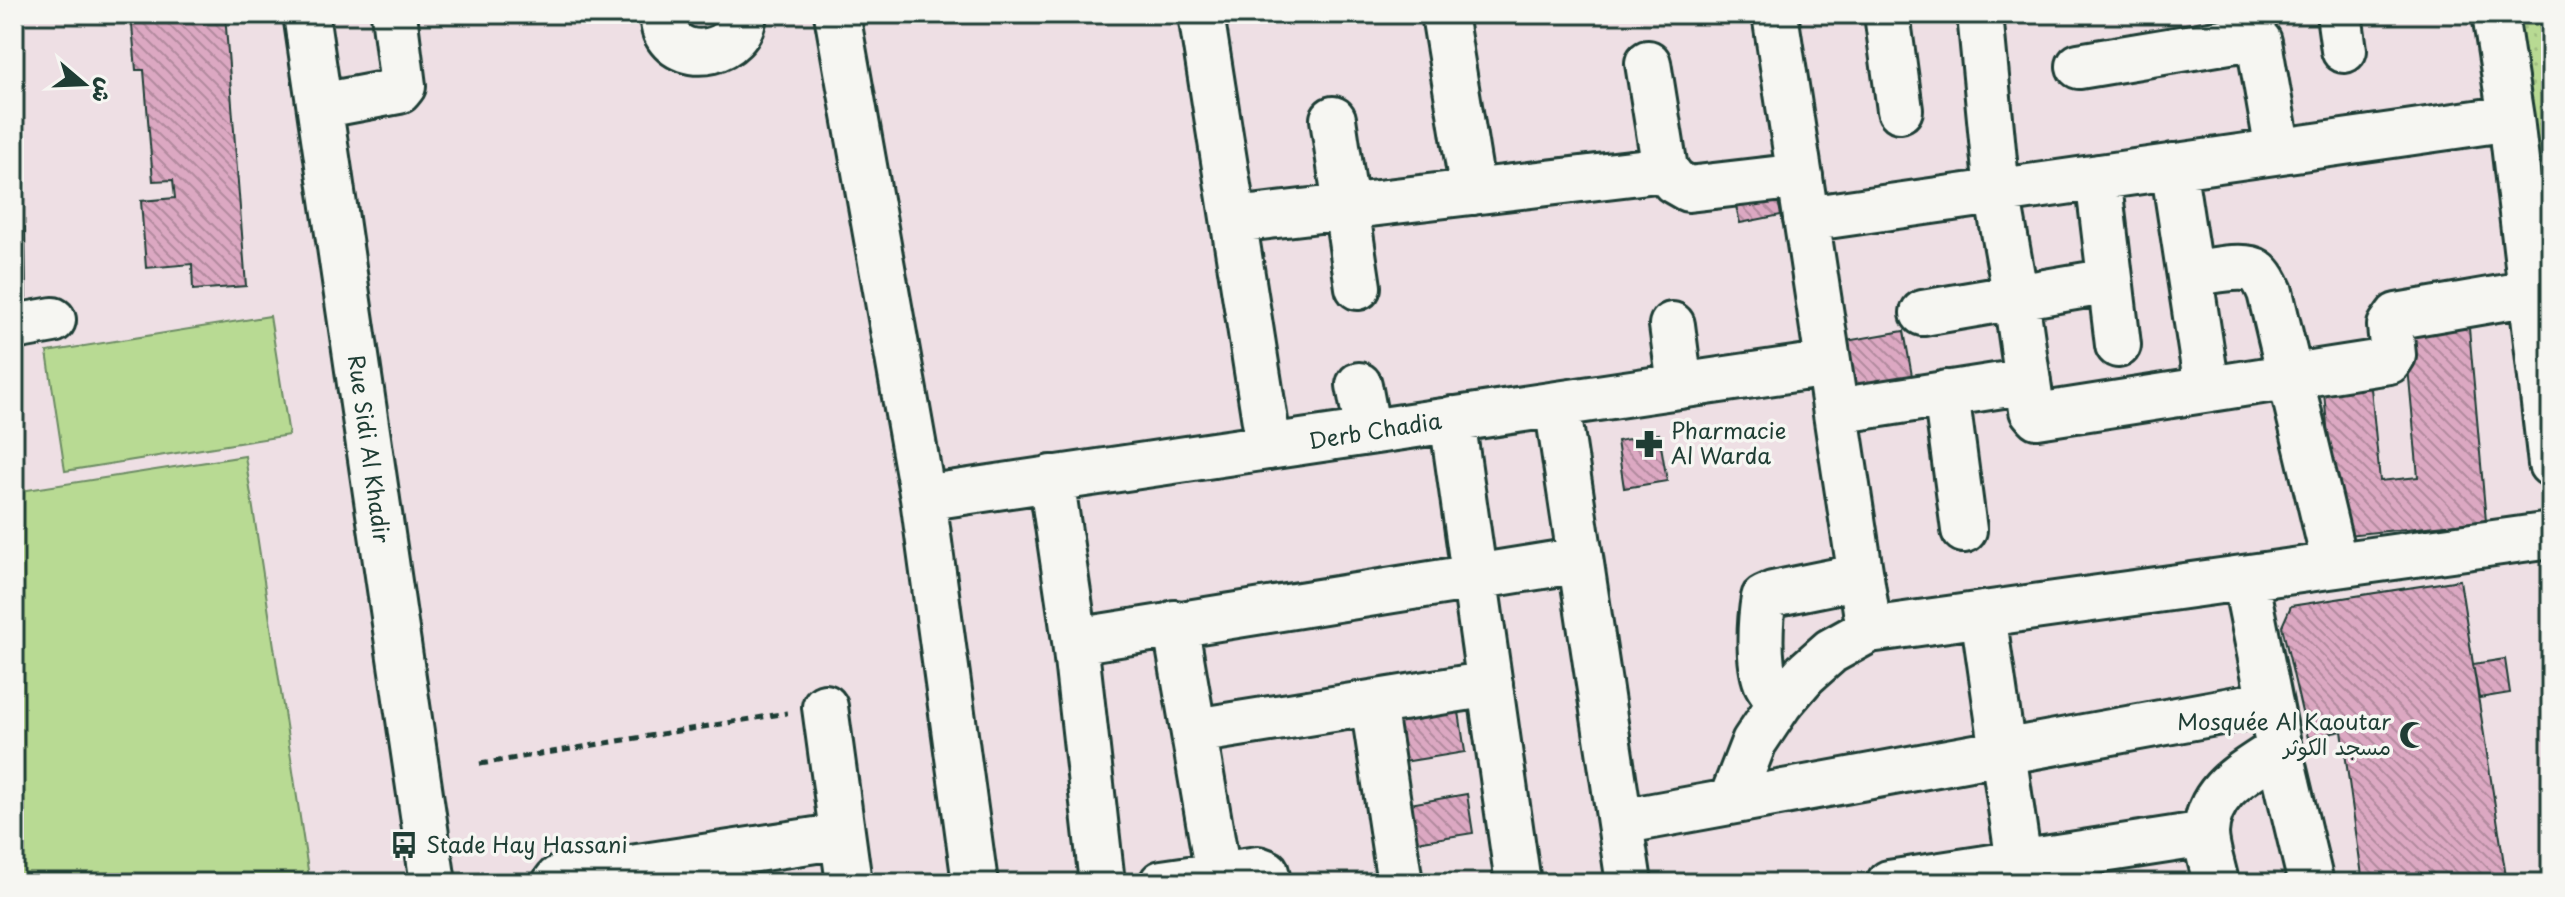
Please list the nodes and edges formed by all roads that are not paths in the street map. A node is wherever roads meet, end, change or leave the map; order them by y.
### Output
1 (306, 14) edge
2 (394, 14) edge
3 (662, 14) edge
4 (744, 14) edge
5 (837, 14) edge
6 (1201, 14) edge
7 (1444, 14) edge
8 (1775, 14) edge
9 (1887, 14) edge
10 (1980, 14) edge
11 (2495, 14) edge
12 (1648, 63) dead end
13 (2079, 66) dead end
14 (320, 106) junction
15 (1900, 110) dead end
16 (2511, 118) junction
17 (1333, 119) dead end
18 (2278, 151) junction
19 (2173, 166) junction
20 (1665, 169) junction
21 (1800, 176) junction
22 (2098, 177) junction
23 (1473, 192) junction
24 (1997, 192) junction
25 (1347, 208) junction
26 (1806, 219) junction
27 (1235, 220) junction
28 (2191, 274) junction
29 (2110, 281) junction
30 (1358, 287) dead end
31 (2531, 293) junction
32 (2016, 298) junction
33 (1923, 313) dead end
34 (1672, 325) dead end
35 (2118, 345) dead end
36 (1828, 364) junction
37 (2291, 375) junction
38 (2028, 381) junction
39 (1359, 385) dead end
40 (1680, 386) junction
41 (2207, 388) junction
42 (1946, 393) junction
43 (1557, 404) junction
44 (1836, 411) junction
45 (1452, 419) junction
46 (1368, 432) junction
47 (1269, 447) junction
48 (2551, 464) edge
49 (1051, 478) junction
50 (923, 498) junction
51 (1964, 530) dead end
52 (2551, 535) edge
53 (1580, 560) junction
54 (2335, 565) junction
55 (1861, 576) junction
56 (1475, 577) junction
57 (2245, 578) junction
58 (1983, 614) junction
59 (1175, 623) junction
60 (1869, 630) junction
61 (1075, 641) junction
62 (1490, 684) junction
63 (1373, 703) junction
64 (1780, 703) junction
65 (2270, 703) junction
66 (825, 707) road end
67 (1195, 731) junction
68 (2279, 749) junction
69 (2001, 752) junction
70 (1731, 801) junction
71 (1620, 822) junction
72 (2206, 834) junction
73 (842, 836) junction
74 (2019, 863) junction
75 (1218, 874) junction
76 (433, 883) edge
77 (555, 883) edge
78 (849, 883) edge
79 (975, 883) edge
80 (1102, 883) edge
81 (1162, 883) edge
82 (1268, 883) edge
83 (1400, 883) edge
84 (1518, 883) edge
85 (1629, 883) edge
86 (1889, 883) edge
87 (2216, 883) edge
88 (2311, 883) edge

1 - 14 street, Rue Sidi Al Khadir
2 - 14 street
3 - 4 street
5 - 50 street
6 - 27 street
7 - 23 street
8 - 21 street
9 - 15 street
10 - 24 street
11 - 16 street
12 - 20 street
13 - 18 street
14 - 76 street, Rue Sidi Al Khadir
16 - 18 street
16 - 31 street
17 - 25 street
18 - 19 street
19 - 22 street
19 - 28 street
20 - 21 street
20 - 23 street
21 - 26 street
22 - 24 street
22 - 29 street
23 - 25 street
24 - 26 street
24 - 32 street
25 - 27 street
25 - 30 street
26 - 36 street
27 - 47 street
28 - 37 street
28 - 41 street
29 - 32 street
29 - 35 street
31 - 37 street
31 - 48 street
32 - 33 street
32 - 38 street
34 - 40 street
36 - 40 street, Derb Chadia
36 - 44 street
37 - 41 street
37 - 54 street
38 - 41 street
38 - 42 street
39 - 46 street
40 - 43 street, Derb Chadia
42 - 44 street
42 - 51 street
43 - 45 street, Derb Chadia
43 - 53 street
44 - 55 street
45 - 46 street, Derb Chadia
45 - 56 street
46 - 47 street, Derb Chadia
47 - 49 street, Derb Chadia
49 - 50 street, Derb Chadia
49 - 61 street
50 - 79 street
52 - 54 street
53 - 56 street
53 - 71 street
54 - 57 street
55 - 60 street
55 - 64 street
56 - 59 street
56 - 62 street
57 - 58 street
57 - 65 street
58 - 60 street
58 - 69 street
59 - 61 street
59 - 67 street
60 - 64 street
61 - 80 street
62 - 63 street
62 - 84 street
63 - 67 street
63 - 83 street
64 - 70 street
65 - 68 street
65 - 69 street
66 - 73 street
67 - 75 street
68 - 72 street
68 - 88 street
69 - 70 street
69 - 74 street
70 - 71 street
71 - 85 street
72 - 74 street
72 - 87 street
73 - 77 street
73 - 78 street
74 - 86 street
75 - 81 street
75 - 82 street

